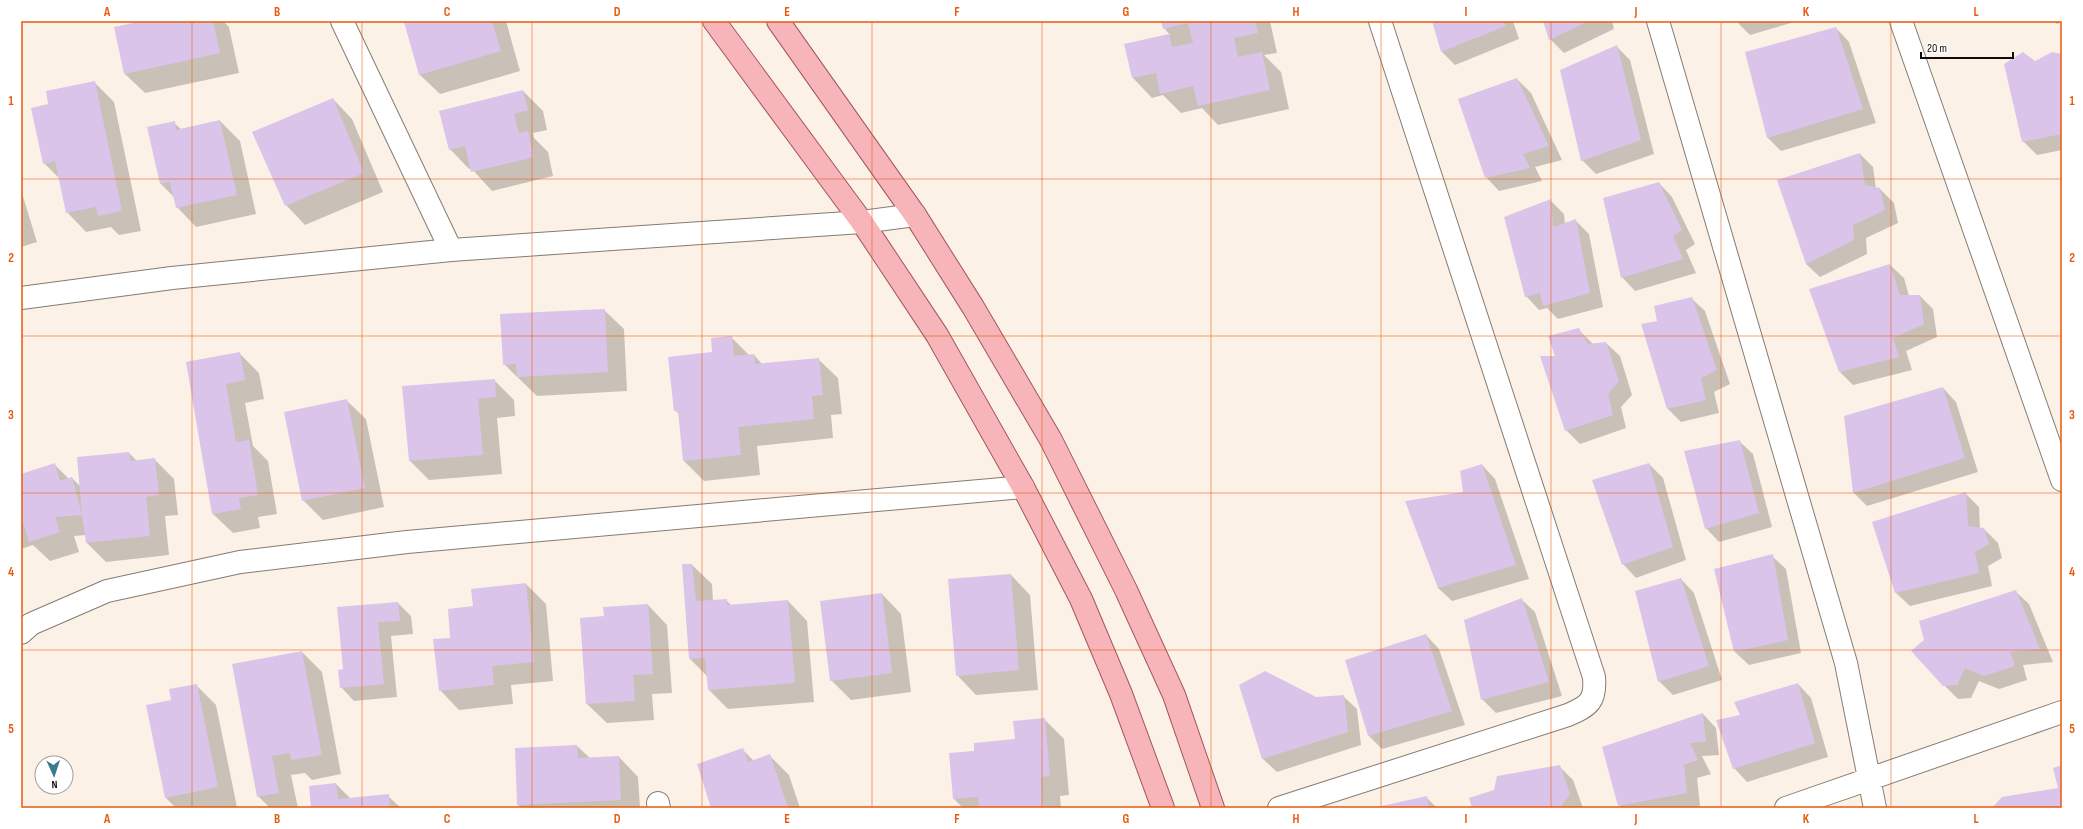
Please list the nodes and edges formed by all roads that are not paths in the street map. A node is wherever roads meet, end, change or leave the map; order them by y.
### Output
1 (342, 21) edge
2 (714, 21) edge
3 (778, 21) edge
4 (1380, 21) edge
5 (1658, 21) edge
6 (1909, 25) edge
7 (915, 215) junction
8 (862, 222) junction
9 (451, 250) junction
10 (21, 298) edge
11 (2061, 473) edge
12 (1023, 487) junction
13 (21, 633) edge
14 (2062, 712) edge
15 (1870, 779) junction
16 (1163, 808) edge
17 (1213, 808) edge
18 (1279, 808) edge
19 (1786, 808) edge
20 (1876, 808) edge

1 - 9 street
2 - 8 main road
3 - 7 main road
4 - 18 street
5 - 15 street
6 - 11 street
7 - 8 street
7 - 17 main road
8 - 9 street
8 - 12 main road
9 - 10 street
12 - 13 street
12 - 16 main road
14 - 15 street
15 - 19 street
15 - 20 street

